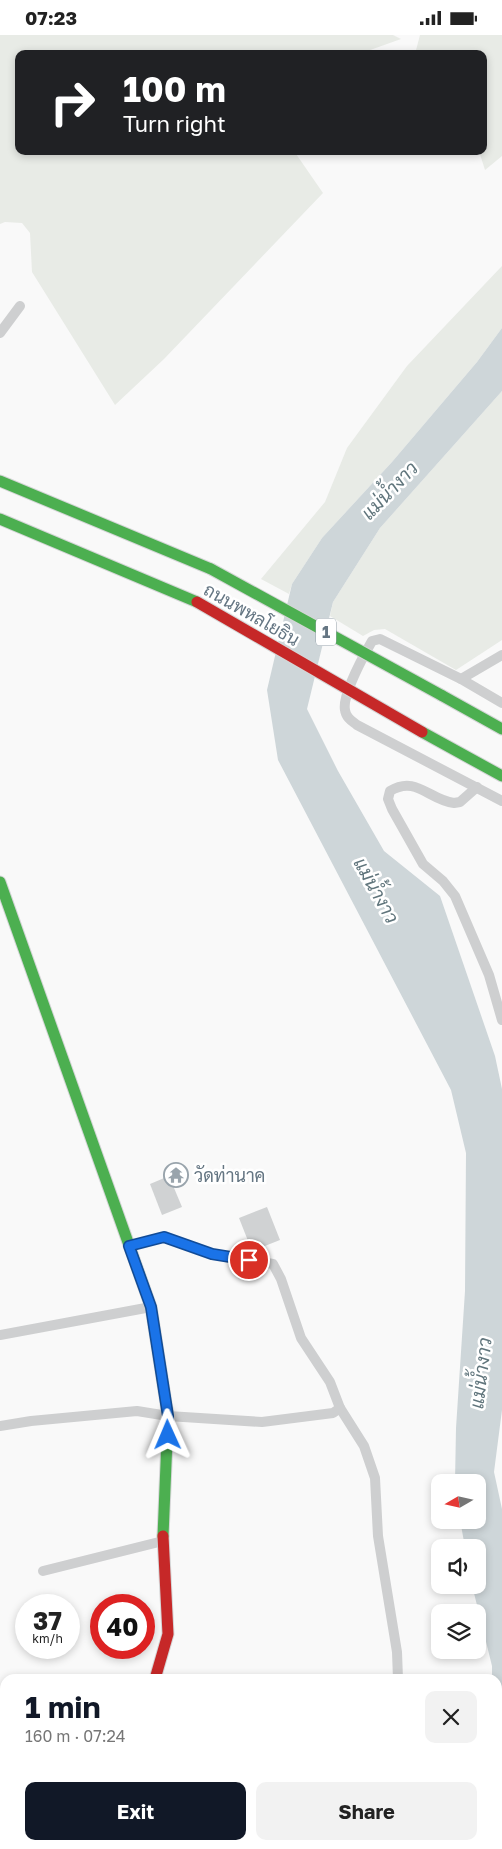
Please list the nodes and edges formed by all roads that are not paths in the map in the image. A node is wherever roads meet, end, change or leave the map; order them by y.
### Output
1 (20, 305) dead end
2 (0, 333) edge
3 (0, 481) edge
4 (0, 519) edge
5 (502, 655) edge
6 (461, 679) junction
7 (502, 703) edge
8 (502, 729) edge
9 (502, 776) edge
10 (477, 787) junction
11 (502, 801) edge
12 (0, 882) edge
13 (502, 1020) edge
14 (129, 1246) junction
15 (151, 1307) junction
16 (0, 1335) edge
17 (340, 1407) junction
18 (168, 1416) junction
19 (0, 1426) edge
20 (163, 1541) junction
21 (43, 1571) dead end
22 (156, 1674) edge
23 (398, 1674) edge

1 - 2 street
3 - 8 main road, ถนนพหลโยธิน / 1, bridge
4 - 9 main road, ถนนพหลโยธิน / 1, bridge
5 - 6 street
6 - 7 street
6 - 10 street
10 - 11 street
10 - 13 street
12 - 14 main road
14 - 15 main road
14 - 17 street
15 - 16 street
15 - 18 main road
17 - 18 street
17 - 23 street
18 - 19 street
18 - 20 main road
20 - 21 street
20 - 22 main road

